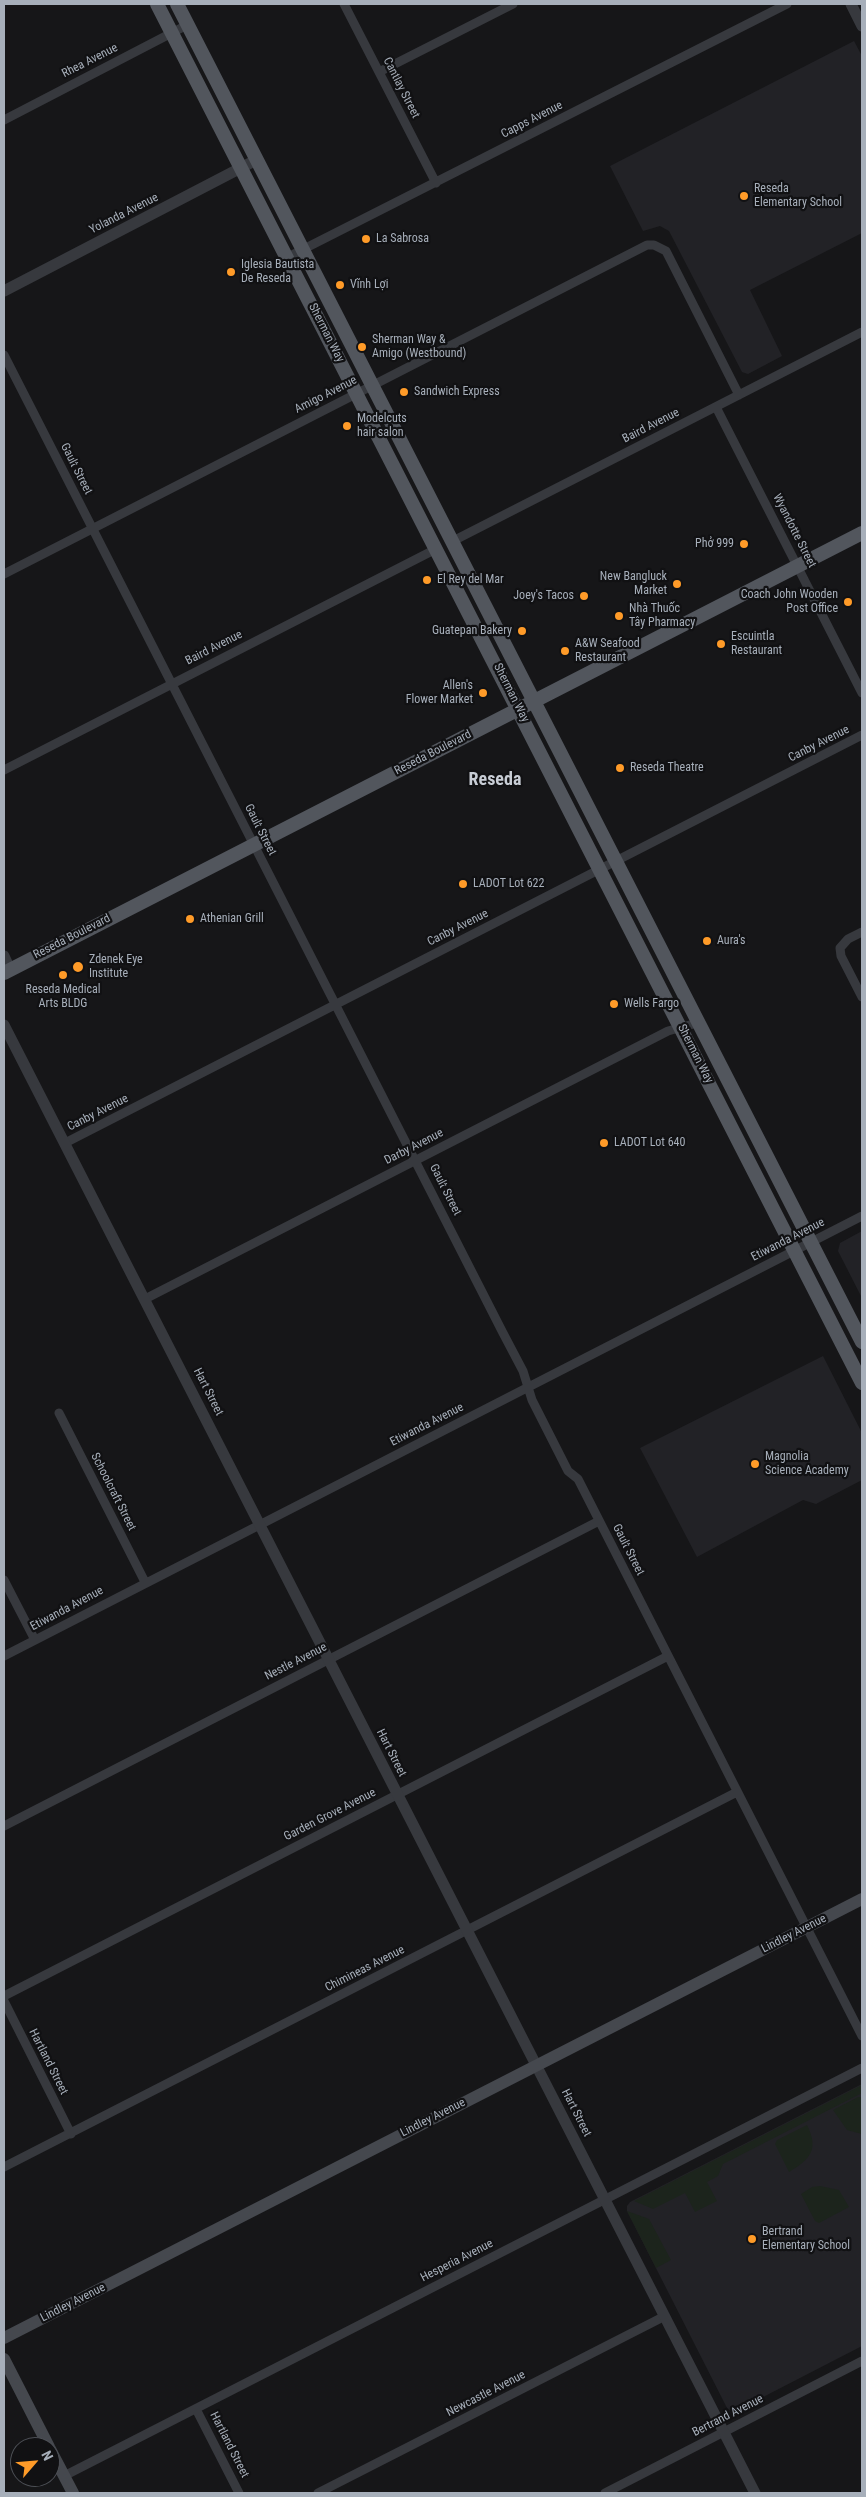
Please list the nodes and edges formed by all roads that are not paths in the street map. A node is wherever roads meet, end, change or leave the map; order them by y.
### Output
1 (157, 4) edge
2 (177, 4) edge
3 (344, 4) edge
4 (513, 4) edge
5 (787, 4) edge
6 (851, 4) edge
7 (861, 21) edge
8 (187, 25) junction
9 (172, 33) junction
10 (379, 72) junction
11 (4, 120) edge
12 (256, 160) junction
13 (242, 168) junction
14 (436, 183) junction
15 (303, 250) junction
16 (288, 257) junction
17 (4, 291) edge
18 (862, 332) edge
19 (4, 355) edge
20 (371, 386) junction
21 (356, 393) junction
22 (739, 395) junction
23 (716, 407) junction
24 (92, 529) junction
25 (862, 533) edge
26 (451, 542) junction
27 (436, 549) junction
28 (798, 566) junction
29 (4, 574) edge
30 (172, 684) junction
31 (862, 693) edge
32 (533, 702) junction
33 (519, 709) junction
34 (862, 736) edge
35 (4, 770) edge
36 (254, 844) junction
37 (615, 861) junction
38 (601, 868) junction
39 (862, 932) edge
40 (4, 956) edge
41 (7, 971) edge
42 (862, 997) edge
43 (336, 1005) junction
44 (698, 1023) junction
45 (4, 1025) edge
46 (681, 1026) junction
47 (65, 1143) junction
48 (416, 1160) junction
49 (862, 1216) edge
50 (810, 1243) junction
51 (795, 1250) junction
52 (145, 1299) junction
53 (862, 1342) edge
54 (862, 1383) edge
55 (528, 1386) junction
56 (59, 1413) dead end
57 (599, 1521) junction
58 (260, 1524) junction
59 (4, 1580) edge
60 (145, 1582) junction
61 (35, 1640) junction
62 (4, 1656) edge
63 (668, 1656) junction
64 (328, 1660) junction
65 (737, 1792) junction
66 (397, 1794) junction
67 (4, 1826) edge
68 (862, 1899) edge
69 (806, 1927) junction
70 (467, 1930) junction
71 (4, 1996) edge
72 (4, 2001) edge
73 (862, 2036) edge
74 (536, 2065) junction
75 (862, 2068) edge
76 (71, 2134) junction
77 (4, 2167) edge
78 (605, 2199) junction
79 (664, 2316) junction
80 (4, 2338) edge
81 (4, 2359) edge
82 (862, 2361) edge
83 (196, 2409) junction
84 (724, 2432) junction
85 (43, 2437) edge
86 (60, 2469) edge
87 (64, 2476) junction
88 (73, 2493) edge
89 (239, 2493) edge
90 (318, 2493) edge
91 (605, 2493) edge
92 (755, 2493) edge

1 - 9 main road, Sherman Way
2 - 8 main road, Sherman Way
3 - 10 street, Cantlay Street
4 - 10 street
5 - 14 street, Capps Avenue
6 - 7 street
8 - 9 street, Rhea Avenue
8 - 12 main road, Sherman Way
9 - 11 street, Rhea Avenue
9 - 13 main road, Sherman Way
10 - 14 street, Cantlay Street
12 - 13 street, Yolanda Avenue
12 - 15 main road, Sherman Way
13 - 16 main road, Sherman Way
13 - 17 street, Yolanda Avenue
14 - 15 street, Capps Avenue
15 - 16 street, Capps Avenue
15 - 20 main road, Sherman Way
16 - 21 main road, Sherman Way
18 - 22 street, Baird Avenue
19 - 24 street, Gault Street
20 - 21 street, Amigo Avenue
20 - 22 street, Amigo Avenue
20 - 26 main road, Sherman Way
21 - 24 street, Amigo Avenue
21 - 27 main road, Sherman Way
22 - 23 street, Baird Avenue
23 - 26 street, Baird Avenue
23 - 28 street, Wyandotte Street
24 - 29 street, Amigo Avenue
24 - 30 street, Gault Street
25 - 28 main road, Reseda Boulevard
26 - 27 main road
26 - 32 main road, Sherman Way
27 - 30 street, Baird Avenue
27 - 33 main road, Sherman Way
28 - 31 street, Wyandotte Street
28 - 32 main road, Reseda Boulevard
30 - 35 street, Baird Avenue
30 - 36 street, Gault Street
32 - 33 main road, Reseda Boulevard
32 - 37 main road, Sherman Way
33 - 36 main road, Reseda Boulevard
33 - 38 main road, Sherman Way
34 - 37 street, Canby Avenue
36 - 41 main road, Reseda Boulevard
36 - 43 street, Gault Street
37 - 38 street, Canby Avenue
37 - 44 main road, Sherman Way
38 - 43 street, Canby Avenue
38 - 46 main road, Sherman Way
39 - 42 street
40 - 41 street
43 - 47 street, Canby Avenue
43 - 48 street, Gault Street
44 - 46 street, Darby Avenue
44 - 50 main road, Sherman Way
45 - 47 street, Hart Street
46 - 48 street, Darby Avenue
46 - 51 main road, Sherman Way
47 - 52 street, Hart Street
48 - 52 street, Darby Avenue
48 - 55 street, Gault Street
49 - 50 street, Etiwanda Avenue
50 - 51 street, Etiwanda Avenue
50 - 53 main road, Sherman Way
51 - 54 main road, Sherman Way
51 - 55 street, Etiwanda Avenue
52 - 58 street, Hart Street
55 - 57 street, Gault Street
55 - 58 street, Etiwanda Avenue
56 - 60 street, Schoolcraft Street
57 - 63 street, Gault Street
57 - 64 street, Nestle Avenue
58 - 60 street, Etiwanda Avenue
58 - 64 street, Hart Street
59 - 61 street
60 - 61 street, Etiwanda Avenue
61 - 62 street, Etiwanda Avenue
63 - 65 street, Gault Street
63 - 66 street, Garden Grove Avenue
64 - 66 street, Hart Street
64 - 67 street, Nestle Avenue
65 - 69 street, Gault Street
65 - 70 street, Chimineas Avenue
66 - 70 street, Hart Street
66 - 71 street, Garden Grove Avenue
68 - 69 main road, Lindley Avenue
69 - 73 street, Gault Street
69 - 74 main road, Lindley Avenue
70 - 74 street, Hart Street
70 - 76 street, Chimineas Avenue
72 - 76 street, Hartland Street
74 - 78 street, Hart Street
74 - 80 main road, Lindley Avenue
75 - 78 street, Hesperia Avenue
76 - 77 street, Chimineas Avenue
78 - 79 street, Hart Street
78 - 83 street, Hesperia Avenue
79 - 84 street, Hart Street
79 - 90 street, Newcastle Avenue
81 - 85 main road
82 - 84 street, Bertrand Avenue
83 - 87 street, Hesperia Avenue
83 - 89 street, Hartland Street
84 - 91 street, Bertrand Avenue
84 - 92 street, Hart Street
86 - 87 main road
87 - 88 main road

